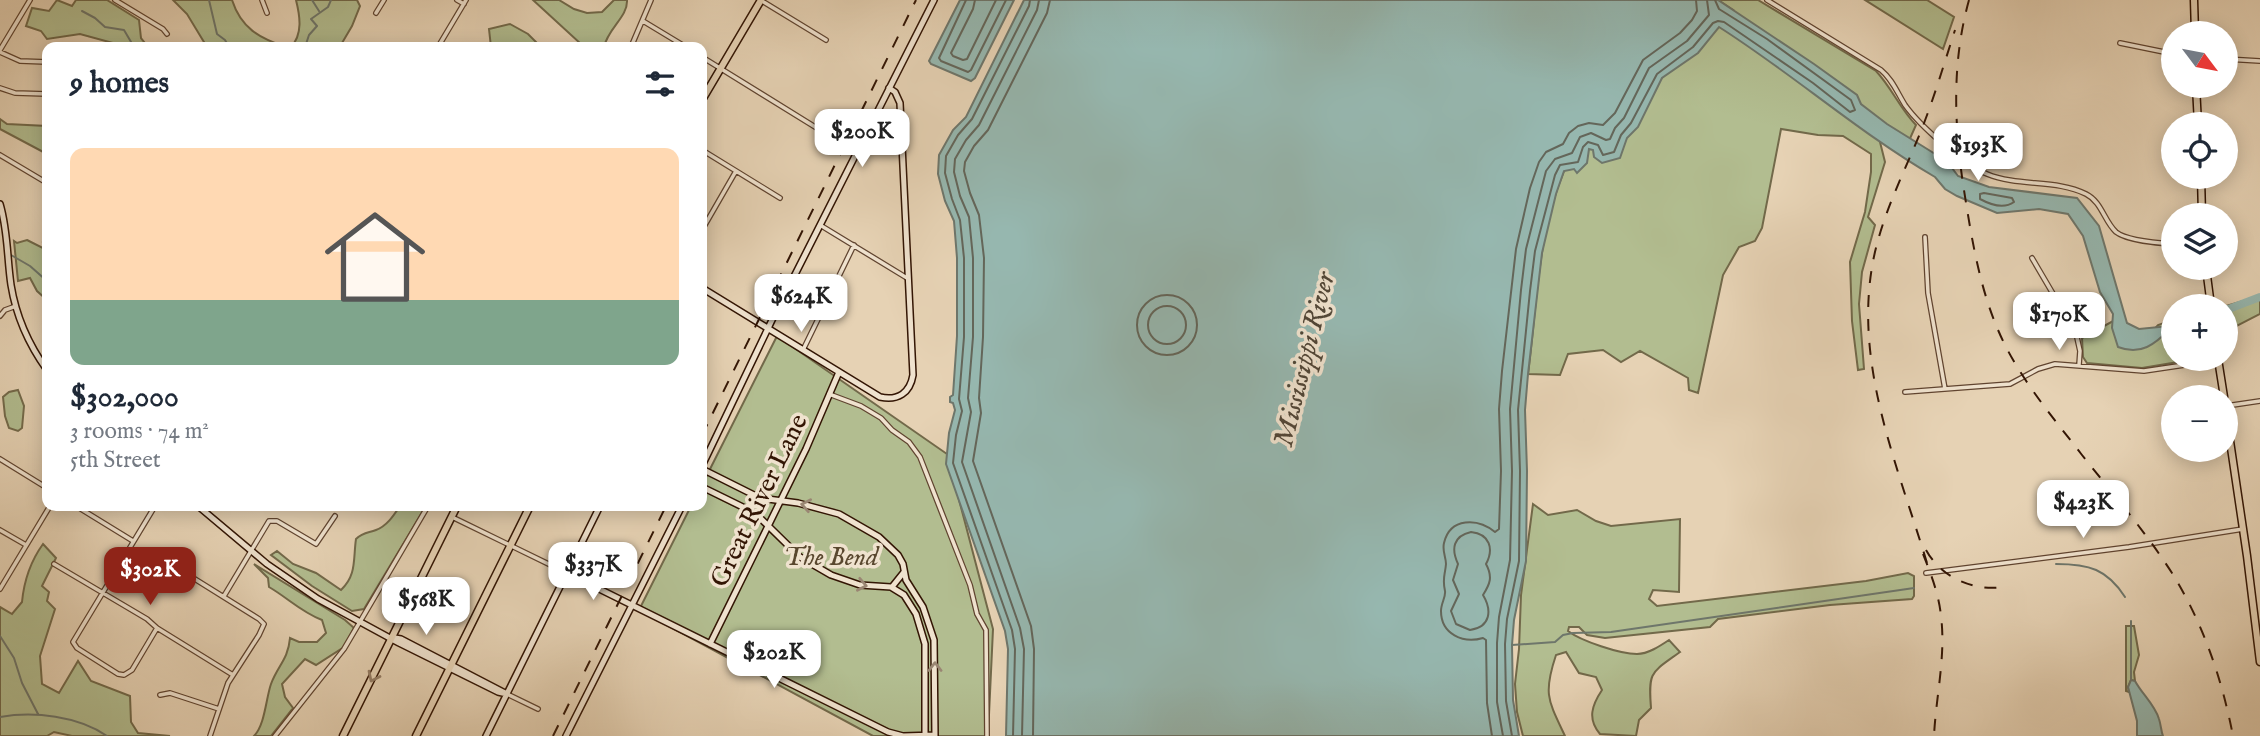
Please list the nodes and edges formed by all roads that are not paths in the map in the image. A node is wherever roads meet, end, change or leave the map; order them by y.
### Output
1 (30, 0) edge
2 (115, 0) edge
3 (261, 0) edge
4 (384, 0) edge
5 (457, 0) edge
6 (651, 0) edge
7 (761, 0) edge
8 (934, 0) edge
9 (1767, 0) edge
10 (2194, 0) edge
11 (465, 2) edge
12 (267, 13) dead end
13 (376, 13) dead end
14 (642, 21) junction
15 (2195, 21) edge
16 (167, 34) dead end
17 (825, 40) dead end
18 (441, 42) edge
19 (633, 42) edge
20 (678, 42) edge
21 (2120, 43) dead end
22 (0, 51) edge
23 (2161, 51) edge
24 (707, 60) edge
25 (2238, 60) edge
26 (2260, 61) edge
27 (42, 62) edge
28 (720, 68) junction
29 (0, 88) edge
30 (889, 88) junction
31 (707, 91) edge
32 (42, 94) edge
33 (820, 130) dead end
34 (707, 153) edge
35 (0, 155) edge
36 (736, 171) junction
37 (42, 180) edge
38 (780, 198) dead end
39 (0, 204) edge
40 (707, 221) edge
41 (820, 225) junction
42 (1925, 237) dead end
43 (2161, 242) edge
44 (854, 245) junction
45 (2032, 258) dead end
46 (907, 278) junction
47 (707, 291) edge
48 (16, 306) junction
49 (0, 316) edge
50 (768, 329) junction
51 (803, 350) junction
52 (42, 362) edge
53 (2079, 365) junction
54 (2161, 368) edge
55 (839, 372) junction
56 (1945, 389) junction
57 (1905, 392) dead end
58 (829, 394) junction
59 (2260, 401) edge
60 (2238, 404) edge
61 (707, 457) edge
62 (0, 459) edge
63 (2233, 462) edge
64 (707, 471) edge
65 (42, 485) edge
66 (707, 489) edge
67 (780, 502) junction
68 (47, 511) edge
69 (84, 511) edge
70 (152, 511) edge
71 (204, 511) edge
72 (425, 511) edge
73 (455, 511) edge
74 (527, 511) edge
75 (598, 511) edge
76 (679, 511) edge
77 (335, 516) dead end
78 (452, 517) junction
79 (768, 527) junction
80 (0, 530) edge
81 (2243, 530) junction
82 (133, 541) junction
83 (26, 545) junction
84 (510, 545) junction
85 (251, 551) junction
86 (54, 564) dead end
87 (182, 570) dead end
88 (904, 572) junction
89 (567, 573) junction
90 (1926, 573) dead end
91 (892, 587) junction
92 (0, 589) edge
93 (102, 592) junction
94 (224, 596) junction
95 (631, 605) junction
96 (360, 622) junction
97 (158, 628) junction
98 (392, 638) junction
99 (710, 644) junction
100 (2260, 662) edge
101 (450, 666) junction
102 (233, 676) junction
103 (507, 694) junction
104 (160, 695) dead end
105 (219, 709) junction
106 (538, 709) dead end
107 (276, 734) edge
108 (210, 736) edge
109 (286, 736) edge
110 (343, 736) edge
111 (416, 736) edge
112 (486, 736) edge
113 (566, 736) edge
114 (925, 736) edge
115 (935, 736) edge
116 (987, 736) edge

1 - 22 street
2 - 16 street
3 - 12 street
4 - 13 street
5 - 11 street
6 - 14 street
7 - 17 street
7 - 28 main road
8 - 30 street
9 - 43 street
10 - 15 main road
11 - 18 street
14 - 19 street
14 - 20 street
21 - 23 street
22 - 27 street
24 - 28 street
25 - 26 street
28 - 31 main road
28 - 33 street
29 - 32 street
30 - 41 street
30 - 46 street
34 - 36 street
35 - 37 street
36 - 38 street
36 - 40 street
39 - 48 street
41 - 44 street
41 - 50 street
42 - 56 street
44 - 46 street
44 - 51 street
45 - 53 street
46 - 55 street
47 - 50 street
48 - 49 street
48 - 52 street
50 - 51 street
50 - 61 street
51 - 55 street
53 - 54 street
53 - 56 street
55 - 58 street, Great River Lane
56 - 57 street
58 - 67 street, Great River Lane
58 - 116 street
59 - 60 street
62 - 65 street
63 - 81 main road
64 - 67 street
66 - 79 street
67 - 79 street, Great River Lane
88 -> 67 street
68 - 83 street
69 - 82 street
70 - 82 street
71 - 85 street
72 - 96 street
73 - 78 main road
74 - 84 main road
75 - 89 street
76 - 95 street
77 - 85 street
78 - 84 street
78 - 98 main road
79 -> 91 street
79 - 99 street, Great River Lane
80 - 83 street
81 - 90 street
81 - 100 main road
82 - 93 street
83 - 92 street
84 - 89 street
84 - 101 main road
85 - 94 street
85 - 96 street
86 - 93 street
87 - 94 street
88 - 91 street
115 -> 88 street
89 - 95 street
89 - 103 street
91 - 114 street
93 - 97 street
93 - 97 street
94 - 102 street
95 - 99 street
95 - 113 street
96 - 98 street
96 - 107 street
97 - 102 street
98 - 101 street
98 -> 110 main road
99 - 114 street
101 - 103 street
101 - 111 main road
102 - 105 street
103 - 106 street
103 - 112 street
104 - 105 street
105 - 108 street
107 - 109 street
114 - 115 street

